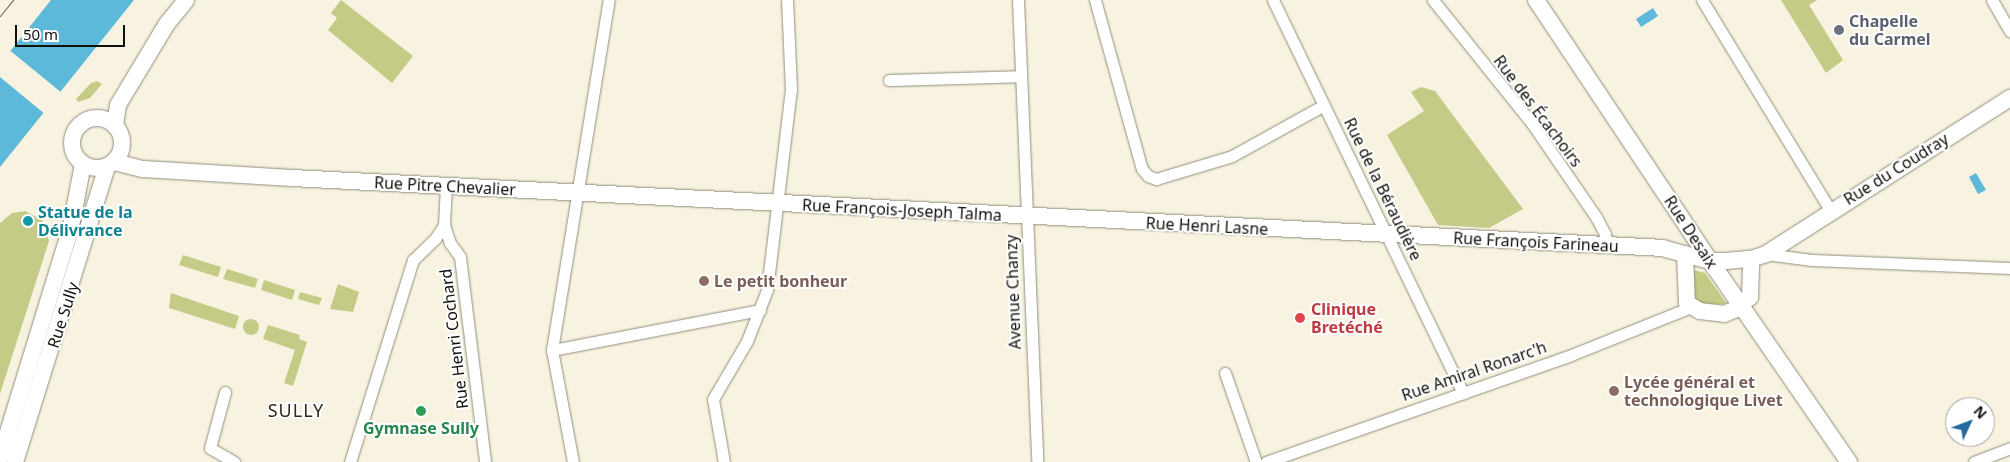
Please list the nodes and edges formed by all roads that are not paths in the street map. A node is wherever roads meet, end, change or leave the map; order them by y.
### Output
1 (186, 0) edge
2 (609, 0) edge
3 (787, 0) edge
4 (1018, 0) edge
5 (1096, 0) edge
6 (1272, 0) edge
7 (1433, 0) edge
8 (1536, 0) edge
9 (1702, 0) edge
10 (1994, 4) edge
11 (2010, 31) edge
12 (1021, 76) junction
13 (889, 80) dead end
14 (2010, 98) edge
15 (118, 105) junction
16 (1324, 106) junction
17 (95, 118) junction
18 (115, 126) junction
19 (82, 164) junction
20 (110, 164) junction
21 (446, 186) junction
22 (579, 193) junction
23 (777, 204) junction
24 (1831, 211) junction
25 (1027, 216) junction
26 (444, 224) junction
27 (1386, 236) junction
28 (1606, 246) junction
29 (1685, 254) junction
30 (1759, 256) junction
31 (1710, 261) junction
32 (2010, 268) edge
33 (1740, 305) junction
34 (1690, 307) junction
35 (760, 310) junction
36 (552, 350) junction
37 (1225, 373) dead end
38 (225, 392) dead end
39 (1463, 393) junction
40 (2010, 448) edge
41 (0, 458) edge
42 (15, 462) edge
43 (234, 462) edge
44 (350, 462) edge
45 (485, 462) edge
46 (573, 462) edge
47 (724, 462) edge
48 (1037, 462) edge
49 (1256, 462) edge
50 (1266, 462) edge
51 (1849, 462) edge
52 (1974, 462) edge

1 - 15 street
2 - 22 street
3 - 23 street
4 - 12 street, Avenue Chanzy
5 - 16 street
6 - 16 street, Rue de la Béraudière
7 - 28 street, Rue des Écachoirs
8 - 31 street, Rue Desaix
9 - 24 street
10 - 11 street
12 - 13 street
12 - 25 street, Avenue Chanzy
14 - 24 street, Rue du Coudray
15 - 17 street
15 - 18 street
16 - 27 street, Rue de la Béraudière
17 - 18 street
17 - 19 street
18 - 20 street
19 - 20 street
19 - 41 street, Rue Sully
20 - 21 street, Rue Pitre Chevalier
20 - 42 street, Rue Sully
21 - 22 street, Rue Pitre Chevalier
21 - 26 street, Rue Henri Cochard
22 - 23 street, Rue Pitre Chevalier
22 - 36 street
23 - 25 street, Rue François-Joseph Talma
23 - 35 street
24 - 30 street, Rue du Coudray
25 - 27 street, Rue Henri Lasne
25 - 48 street, Avenue Chanzy
26 - 44 street
26 - 45 street, Rue Henri Cochard
27 - 28 street, Rue François Farineau
27 - 39 street, Rue de la Béraudière
28 - 29 street, Rue François Farineau
29 - 31 street, Rue François Farineau
29 - 34 street
30 - 31 street, Rue François Farineau
30 - 32 street
30 - 33 street
31 - 33 street, Rue Desaix
33 - 34 street
33 - 51 street, Rue Desaix
34 - 39 street, Rue Amiral Ronarc'h
35 - 36 street
35 - 47 street
36 - 46 street
37 - 49 street
38 - 43 street
39 - 50 street, Rue Amiral Ronarc'h
40 - 52 street

